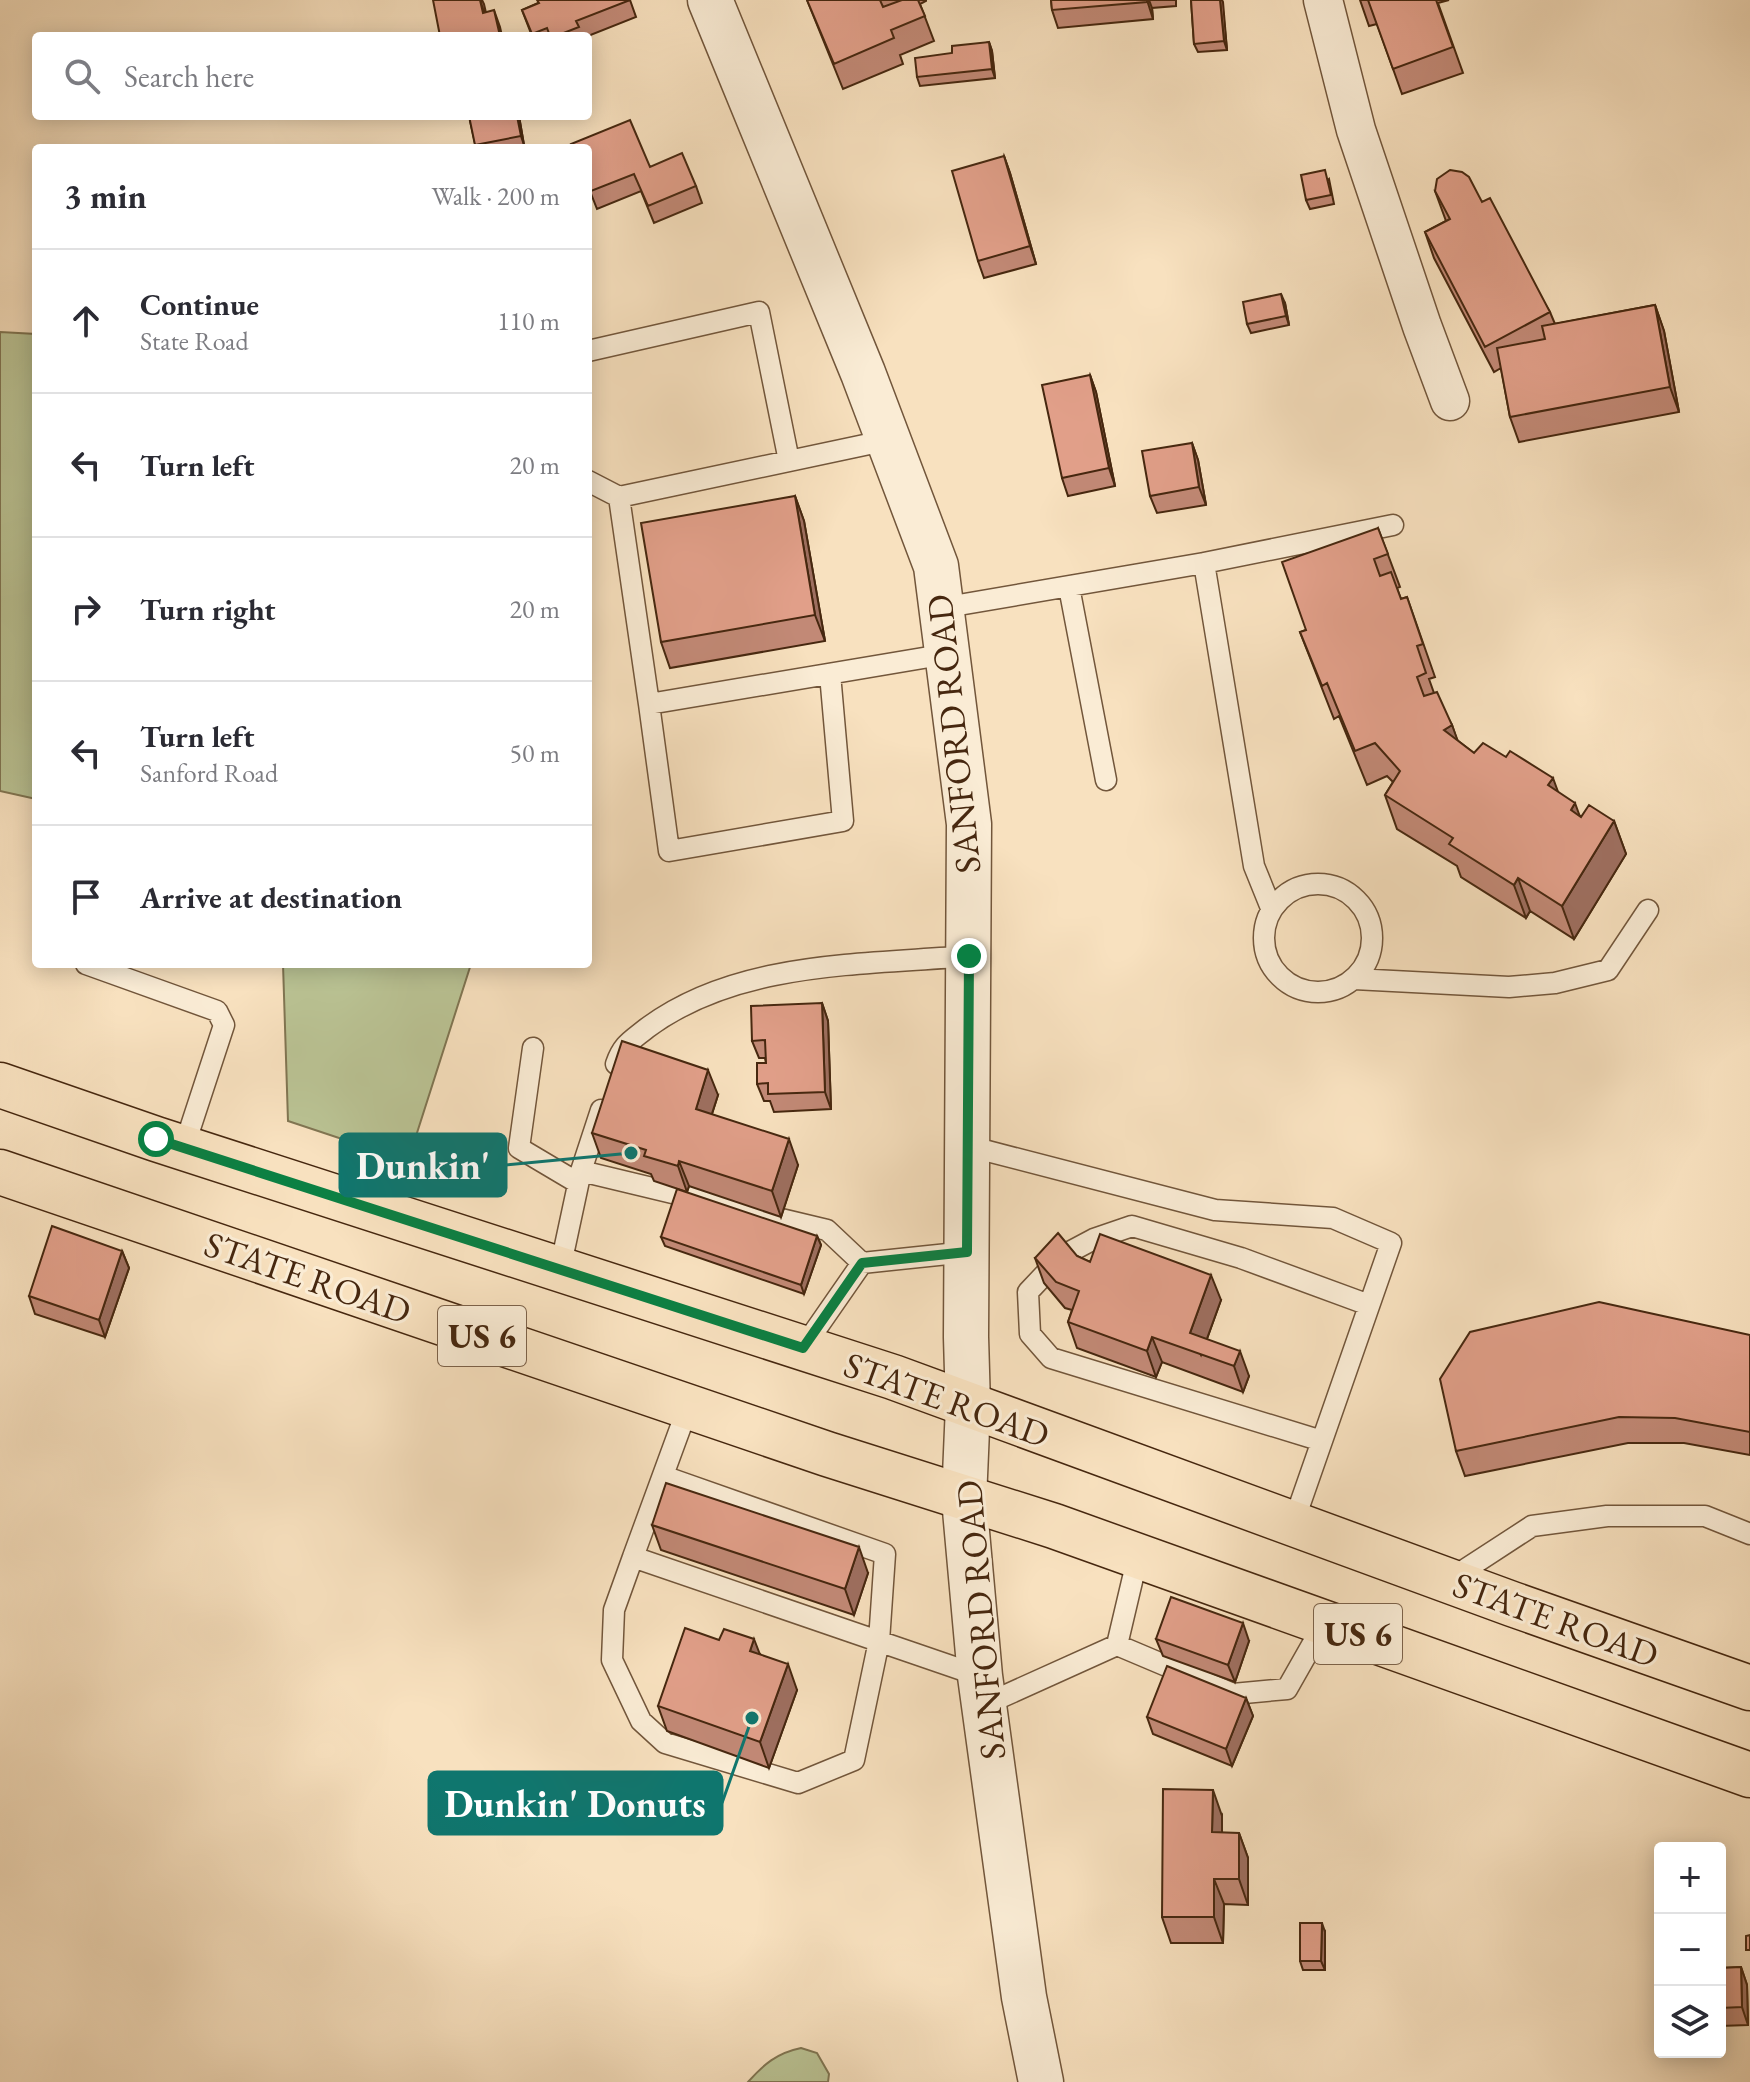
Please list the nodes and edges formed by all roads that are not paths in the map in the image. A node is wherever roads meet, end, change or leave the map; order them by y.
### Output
1 (710, 0) edge
2 (1323, 0) edge
3 (592, 350) edge
4 (1450, 401) dead end
5 (888, 440) junction
6 (789, 461) junction
7 (592, 483) edge
8 (619, 497) junction
9 (1393, 525) dead end
10 (1204, 563) junction
11 (1069, 587) junction
12 (941, 608) junction
13 (947, 654) junction
14 (830, 674) junction
15 (649, 704) junction
16 (1106, 780) dead end
17 (1271, 908) junction
18 (1648, 910) dead end
19 (969, 956) junction
20 (97, 968) edge
21 (1354, 979) junction
22 (533, 1048) dead end
23 (0, 1085) edge
24 (968, 1146) junction
25 (184, 1147) junction
26 (0, 1172) edge
27 (579, 1177) junction
28 (967, 1252) junction
29 (862, 1263) junction
30 (560, 1269) junction
31 (1369, 1305) junction
32 (803, 1348) junction
33 (968, 1406) junction
34 (688, 1407) junction
35 (1322, 1441) junction
36 (663, 1476) junction
37 (964, 1499) junction
38 (1293, 1524) junction
39 (1750, 1534) edge
40 (1138, 1556) junction
41 (633, 1557) junction
42 (1453, 1582) junction
43 (1325, 1622) junction
44 (879, 1641) junction
45 (1117, 1645) junction
46 (1750, 1688) edge
47 (982, 1690) junction
48 (1750, 1775) edge
49 (1041, 2082) edge

1 - 5 street, SANFORD ROAD
2 - 4 street
3 - 6 lane
5 - 6 lane
5 - 12 street, SANFORD ROAD
6 - 8 lane
7 - 8 lane
8 - 15 lane
9 - 10 lane
10 - 11 lane
10 - 17 lane
11 - 12 lane
11 - 16 lane
12 - 13 street, SANFORD ROAD
13 - 14 lane
13 - 19 street, SANFORD ROAD
14 - 15 lane
14 - 15 lane
17 - 21 lane
17 - 21 lane
18 - 21 lane
19 - 24 street, SANFORD ROAD
19 - 27 lane
20 - 25 lane
22 - 27 lane
23 - 25 main road, STATE ROAD / US 6
24 - 28 street, SANFORD ROAD
24 - 31 lane
25 - 30 main road, STATE ROAD / US 6
26 - 34 main road, STATE ROAD / US 6
27 - 29 lane
27 - 30 lane
28 - 29 lane
28 - 33 street, SANFORD ROAD
29 - 32 lane
30 - 32 main road, STATE ROAD / US 6
31 - 35 lane
31 - 35 lane
32 - 33 main road, STATE ROAD / US 6
33 - 37 street, SANFORD ROAD
33 - 38 main road, STATE ROAD / US 6
34 - 36 lane
34 - 37 main road, STATE ROAD / US 6
35 - 38 lane
36 - 41 lane
36 - 44 lane
37 - 40 main road, STATE ROAD / US 6
37 - 47 street, SANFORD ROAD
38 - 42 main road, STATE ROAD / US 6
39 - 42 lane
40 - 43 main road, STATE ROAD / US 6
40 - 45 lane
41 - 44 lane
41 - 44 lane
42 - 46 main road, STATE ROAD / US 6
43 - 45 lane
43 - 48 main road, STATE ROAD / US 6
44 - 47 lane
45 - 47 lane
47 - 49 street, SANFORD ROAD

